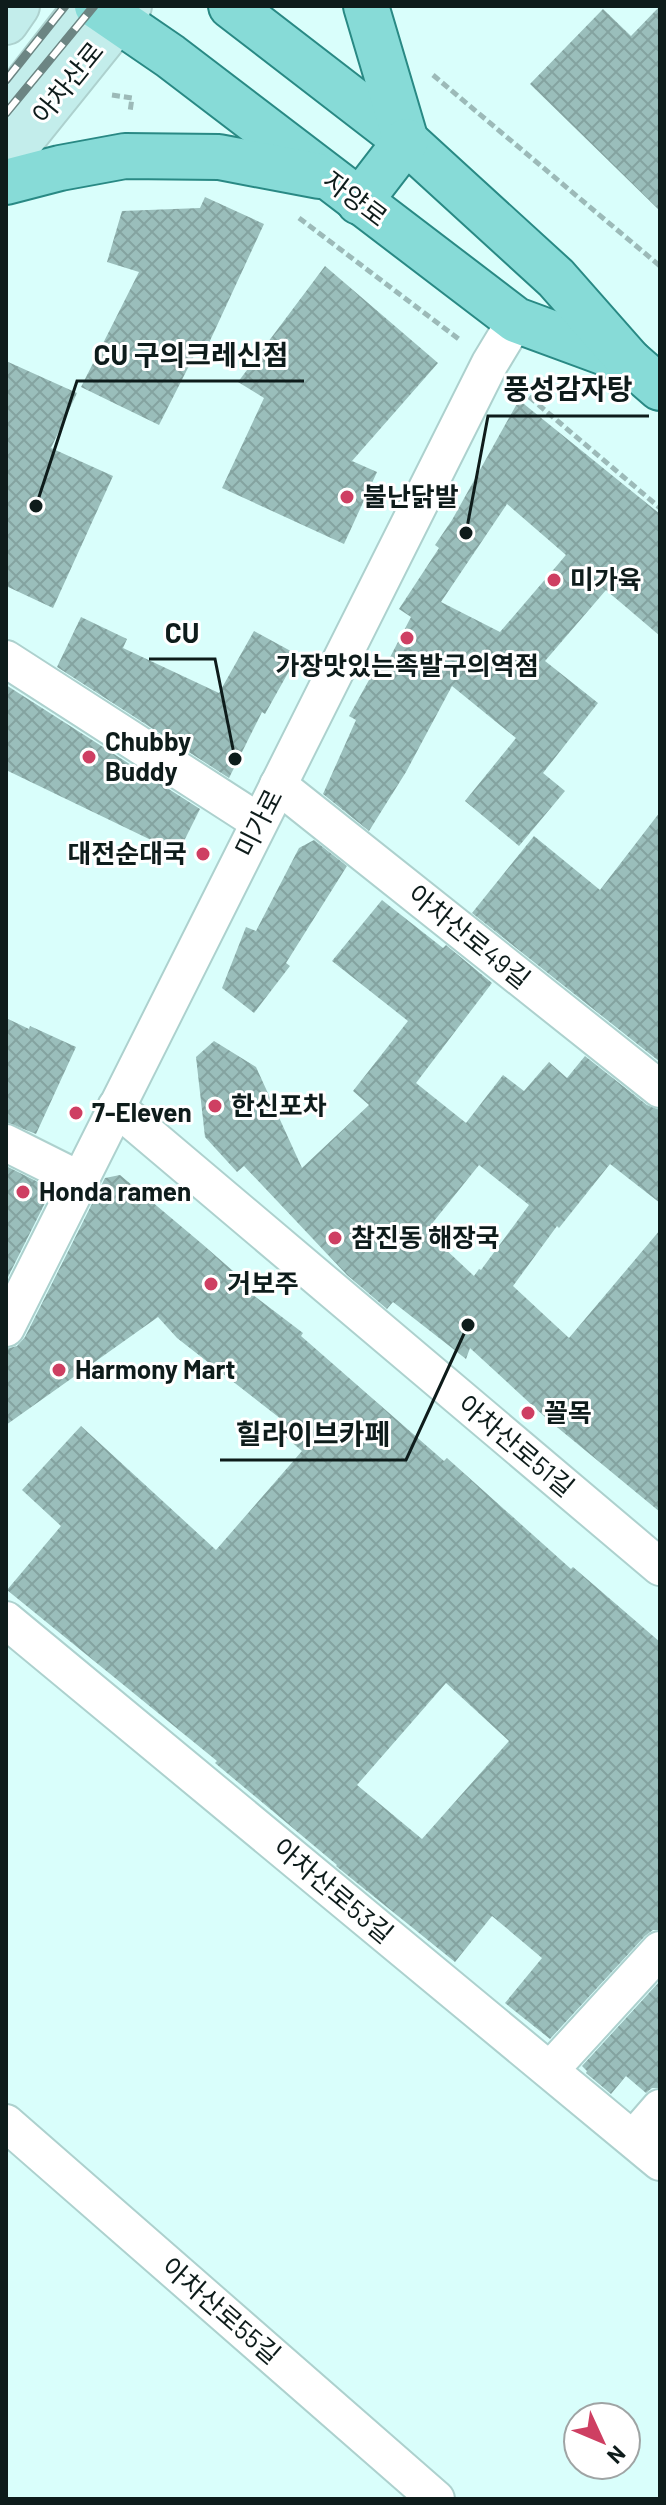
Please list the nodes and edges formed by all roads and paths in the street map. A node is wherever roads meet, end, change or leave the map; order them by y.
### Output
1 (17, 6) edge
2 (231, 6) edge
3 (366, 6) edge
4 (108, 9) edge
5 (6, 22) edge
6 (424, 68) dead end
7 (6, 110) edge
8 (406, 141) junction
9 (6, 159) edge
10 (6, 182) edge
11 (342, 190) junction
12 (294, 214) dead end
13 (660, 266) edge
14 (516, 320) junction
15 (490, 363) junction
16 (645, 375) edge
17 (660, 508) edge
18 (6, 659) edge
19 (278, 785) junction
20 (259, 822) junction
21 (660, 1089) edge
22 (116, 1107) junction
23 (6, 1143) edge
24 (80, 1180) junction
25 (6, 1328) edge
26 (660, 1567) edge
27 (6, 1620) edge
28 (660, 1950) edge
29 (550, 2070) junction
30 (660, 2108) edge
31 (6, 2123) edge
32 (647, 2151) edge
33 (436, 2499) edge

1 - 5 main road
2 - 8 main road, 자양로
3 - 8 main road
4 - 7 main road, 아차산로
4 - 9 main road, 아차산로
4 - 11 main road, 자양로
6 - 13 path
8 - 11 main road
8 - 16 main road, 자양로
10 - 11 main road
11 - 14 main road, 자양로
12 - 15 path
14 - 15 street, 미가로
14 - 16 main road, 자양로
15 - 17 path
15 - 19 street, 미가로
18 - 20 street
19 - 20 street, 미가로
19 - 21 street, 아차산로49길
20 - 22 street, 미가로
22 - 24 street, 미가로
22 - 26 street, 아차산로51길
23 - 24 street
24 - 25 street, 미가로
27 - 29 street, 아차산로53길
28 - 29 street
29 - 32 street, 아차산로53길
30 - 32 street
31 - 33 street, 아차산로55길

